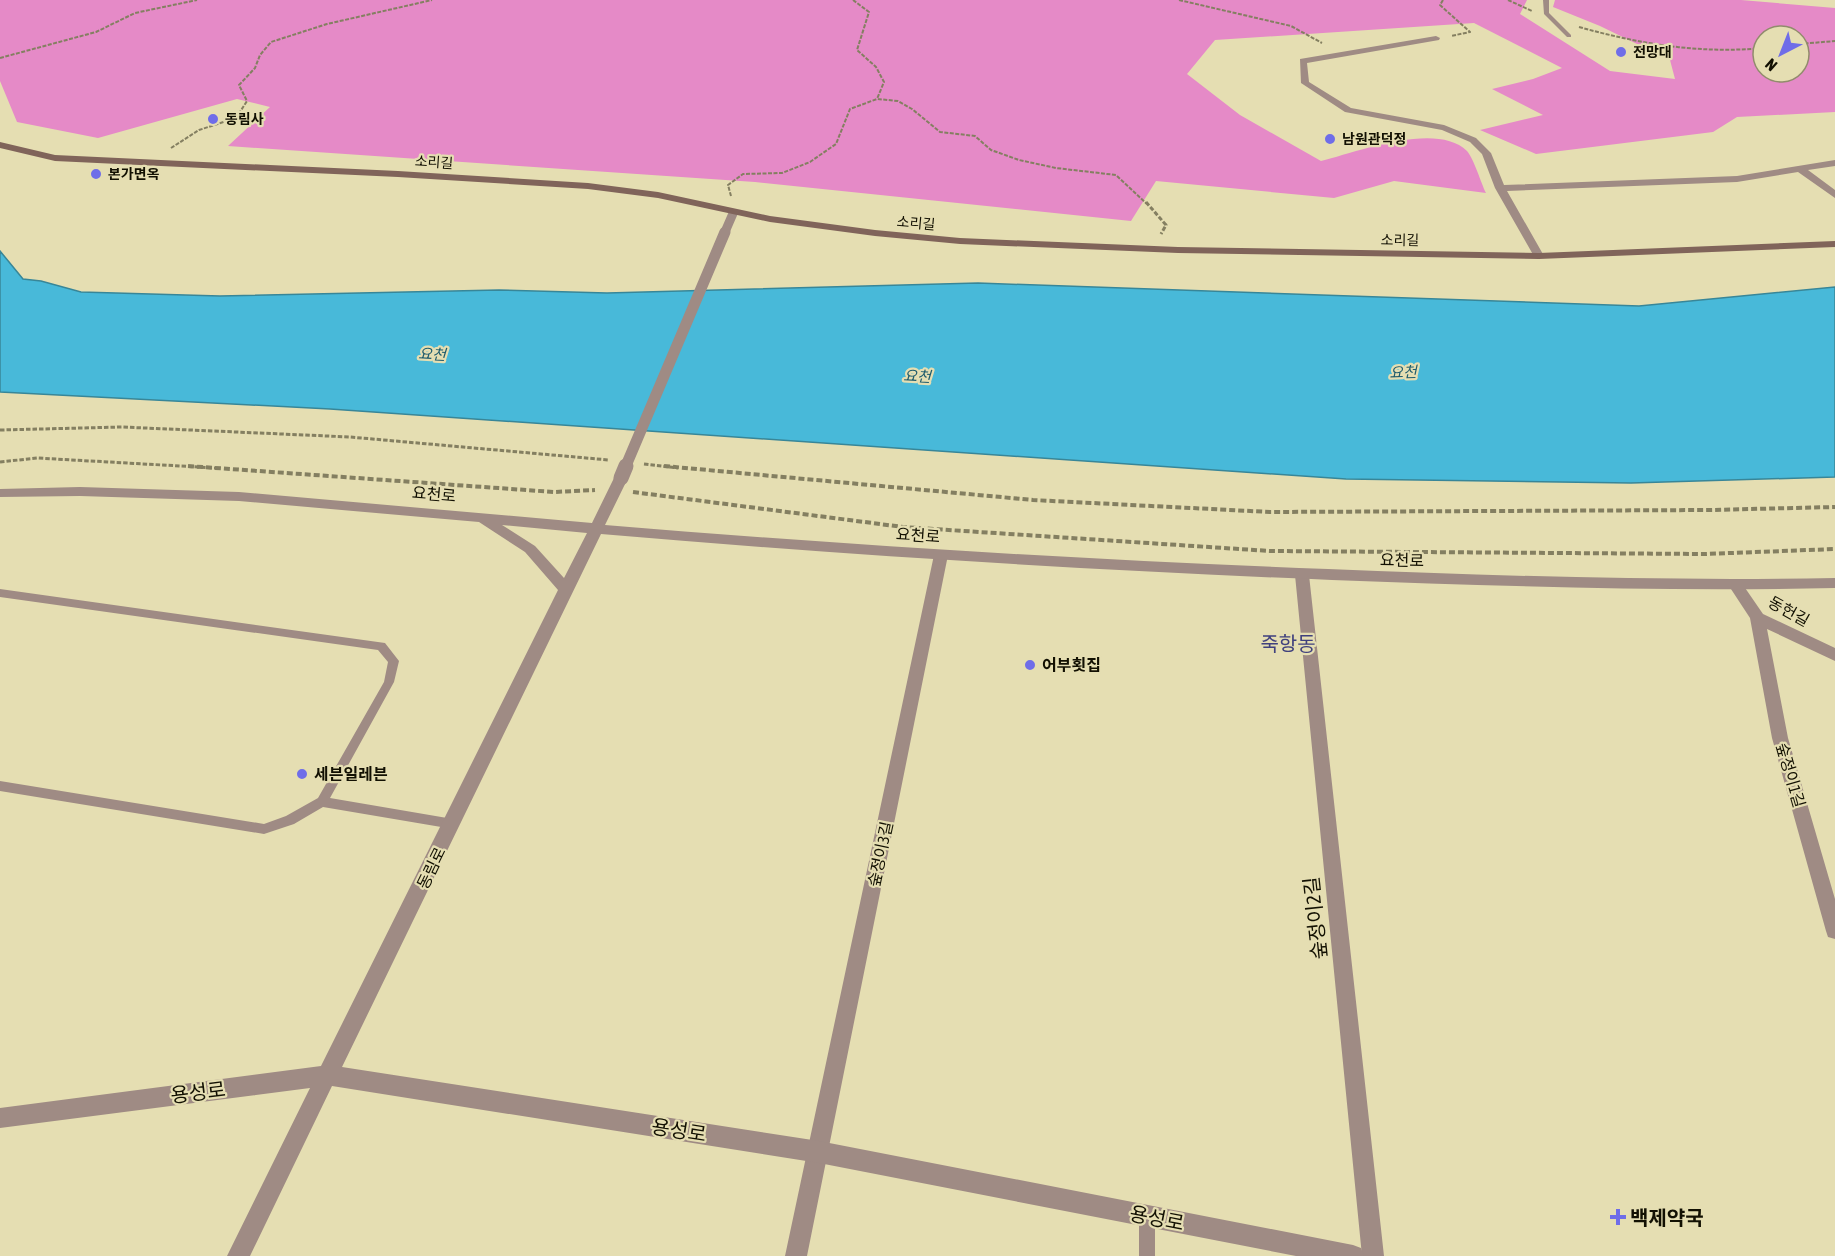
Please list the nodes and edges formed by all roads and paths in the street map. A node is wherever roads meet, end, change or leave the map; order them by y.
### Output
1 (197, 0) edge
2 (432, 0) edge
3 (854, 0) edge
4 (1179, 0) edge
5 (1443, 0) edge
6 (1508, 0) edge
7 (1546, 0) edge
8 (1553, 19) junction
9 (1569, 36) dead end
10 (1436, 38) joint
11 (1835, 41) edge
12 (1811, 43) edge
13 (1751, 49) edge
14 (1336, 55) junction
15 (0, 58) edge
16 (877, 99) junction
17 (0, 145) edge
18 (1835, 163) edge
19 (148, 164) junction
20 (1801, 170) junction
21 (1500, 188) junction
22 (1835, 195) edge
23 (734, 211) junction
24 (1835, 244) edge
25 (1163, 250) junction
26 (1539, 256) junction
27 (0, 430) edge
28 (0, 462) edge
29 (638, 464) dead end
30 (617, 476) junction
31 (0, 493) edge
32 (1835, 507) edge
33 (480, 516) junction
34 (597, 529) junction
35 (1835, 549) edge
36 (941, 555) junction
37 (1302, 575) junction
38 (1835, 583) edge
39 (1736, 586) junction
40 (566, 589) junction
41 (0, 592) edge
42 (1757, 616) junction
43 (1835, 655) edge
44 (0, 786) edge
45 (322, 802) junction
46 (453, 824) junction
47 (1832, 906) edge
48 (1835, 931) edge
49 (329, 1075) junction
50 (0, 1118) edge
51 (819, 1152) junction
52 (1147, 1216) junction
53 (238, 1256) edge
54 (796, 1256) edge
55 (1147, 1256) edge
56 (1353, 1256) edge
57 (1373, 1256) edge

1 - 15 path
2 - 19 path
3 - 16 path
4 - 14 path
5 - 10 path
6 - 8 path
7 - 8 lane
8 - 9 lane
8 - 13 path
10 - 14 street
11 - 12 path
14 - 21 street
16 - 23 path
16 - 25 path
17 - 19 main road, 소리길
18 - 20 street
19 - 23 main road, 소리길
20 - 21 street
20 - 22 street
21 - 26 street
23 - 25 main road, 소리길
23 - 30 street, 동림로, bridge
24 - 26 main road, 소리길
25 - 26 main road, 소리길
27 - 30 path
28 - 30 path
29 - 32 path
30 - 34 street, 동림로
30 - 35 path
31 - 33 street, 요천로
33 - 34 street, 요천로
33 - 40 street
34 - 36 street, 요천로
34 - 40 street, 동림로
36 - 37 street, 요천로
36 - 51 street, 숲정이3길
37 - 39 street, 요천로
37 - 57 street, 숲정이2길
38 - 39 street, 요천로
39 - 42 street, 동헌길
40 - 46 street, 동림로
41 - 45 lane
42 - 43 street, 동헌길
42 - 47 street, 숲정이1길
44 - 45 lane
45 - 46 lane
46 - 49 street, 동림로
47 - 48 street, 숲정이1길
49 - 50 street, 용성로
49 - 51 street, 용성로
49 - 53 street, 동림로
51 - 52 street, 용성로
51 - 54 street, 숲정이3길
52 - 55 lane
52 - 56 street, 용성로

